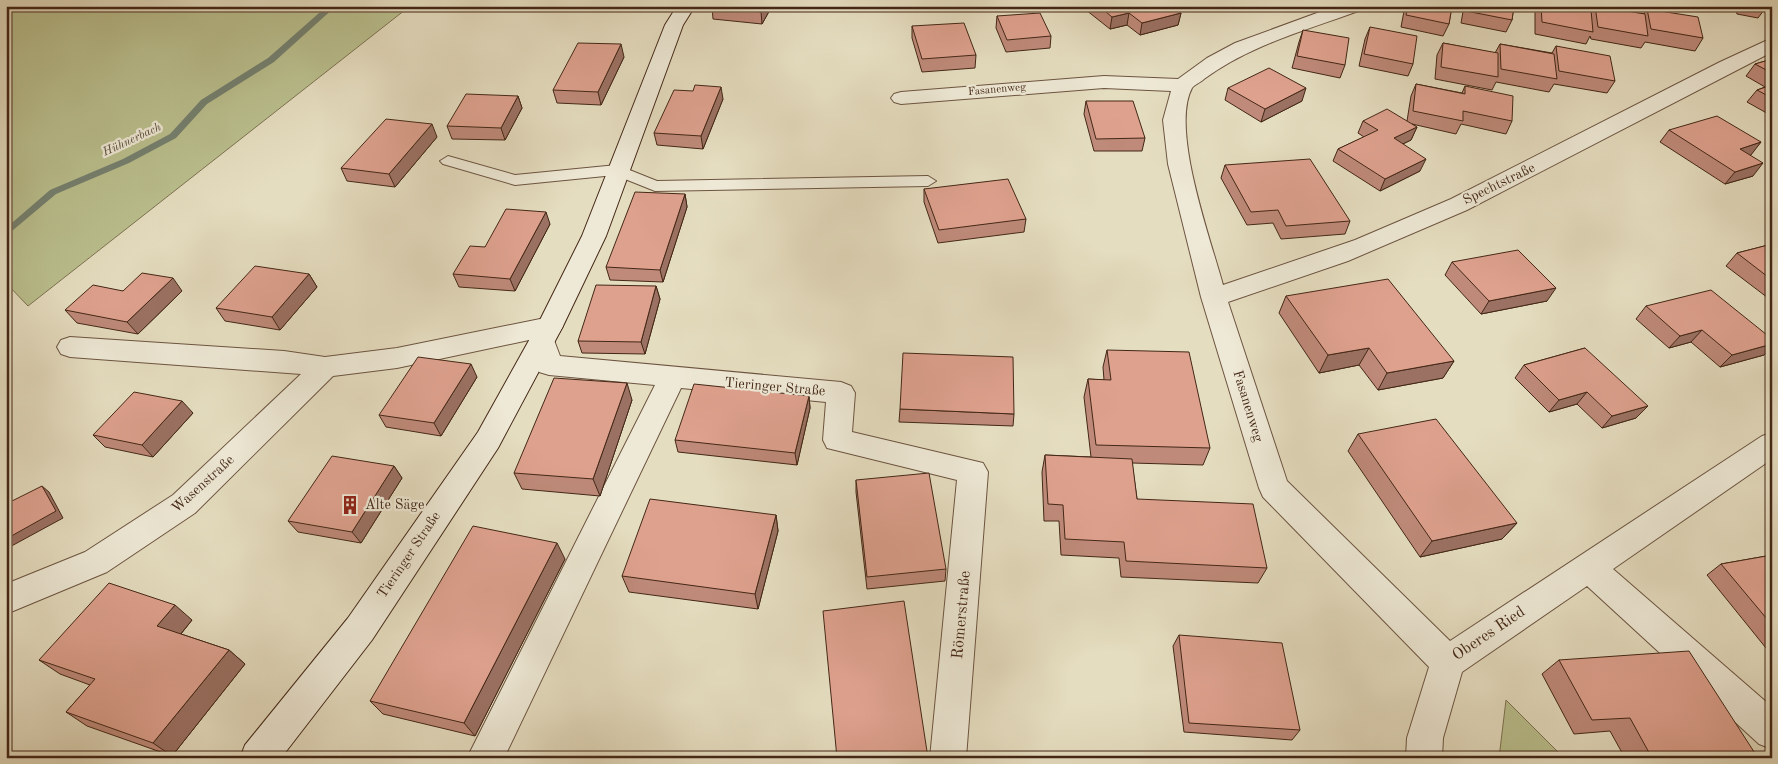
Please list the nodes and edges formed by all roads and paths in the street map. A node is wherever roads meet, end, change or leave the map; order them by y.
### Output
1 (686, 6) edge
2 (1354, 6) edge
3 (1772, 44) edge
4 (1183, 85) junction
5 (901, 98) dead end
6 (448, 161) dead end
7 (617, 170) junction
8 (928, 181) dead end
9 (1214, 296) junction
10 (546, 333) junction
11 (70, 347) dead end
12 (326, 367) junction
13 (672, 378) junction
14 (1772, 444) edge
15 (973, 472) joint
16 (1588, 568) junction
17 (6, 599) edge
18 (1448, 662) junction
19 (1772, 731) edge
20 (258, 758) edge
21 (485, 758) edge
22 (948, 758) edge
23 (1424, 758) edge

1 - 7 street, Tieringer Straße
2 - 4 street
3 - 9 street, Spechtstraße
4 - 5 street, Fasanenweg
4 - 9 street, Fasanenweg
6 - 7 lane
7 - 8 lane
7 - 10 street, Tieringer Straße
9 - 18 street, Fasanenweg
10 - 12 street
10 - 13 street, Tieringer Straße
10 - 20 street, Tieringer Straße
11 - 12 street
12 - 17 street, Wasenstraße
13 - 15 street, Tieringer Straße
13 - 21 street
14 - 16 street, Oberes Ried
15 - 22 street, Römerstraße
16 - 18 street, Oberes Ried
16 - 19 street
18 - 23 street, Oberes Ried

